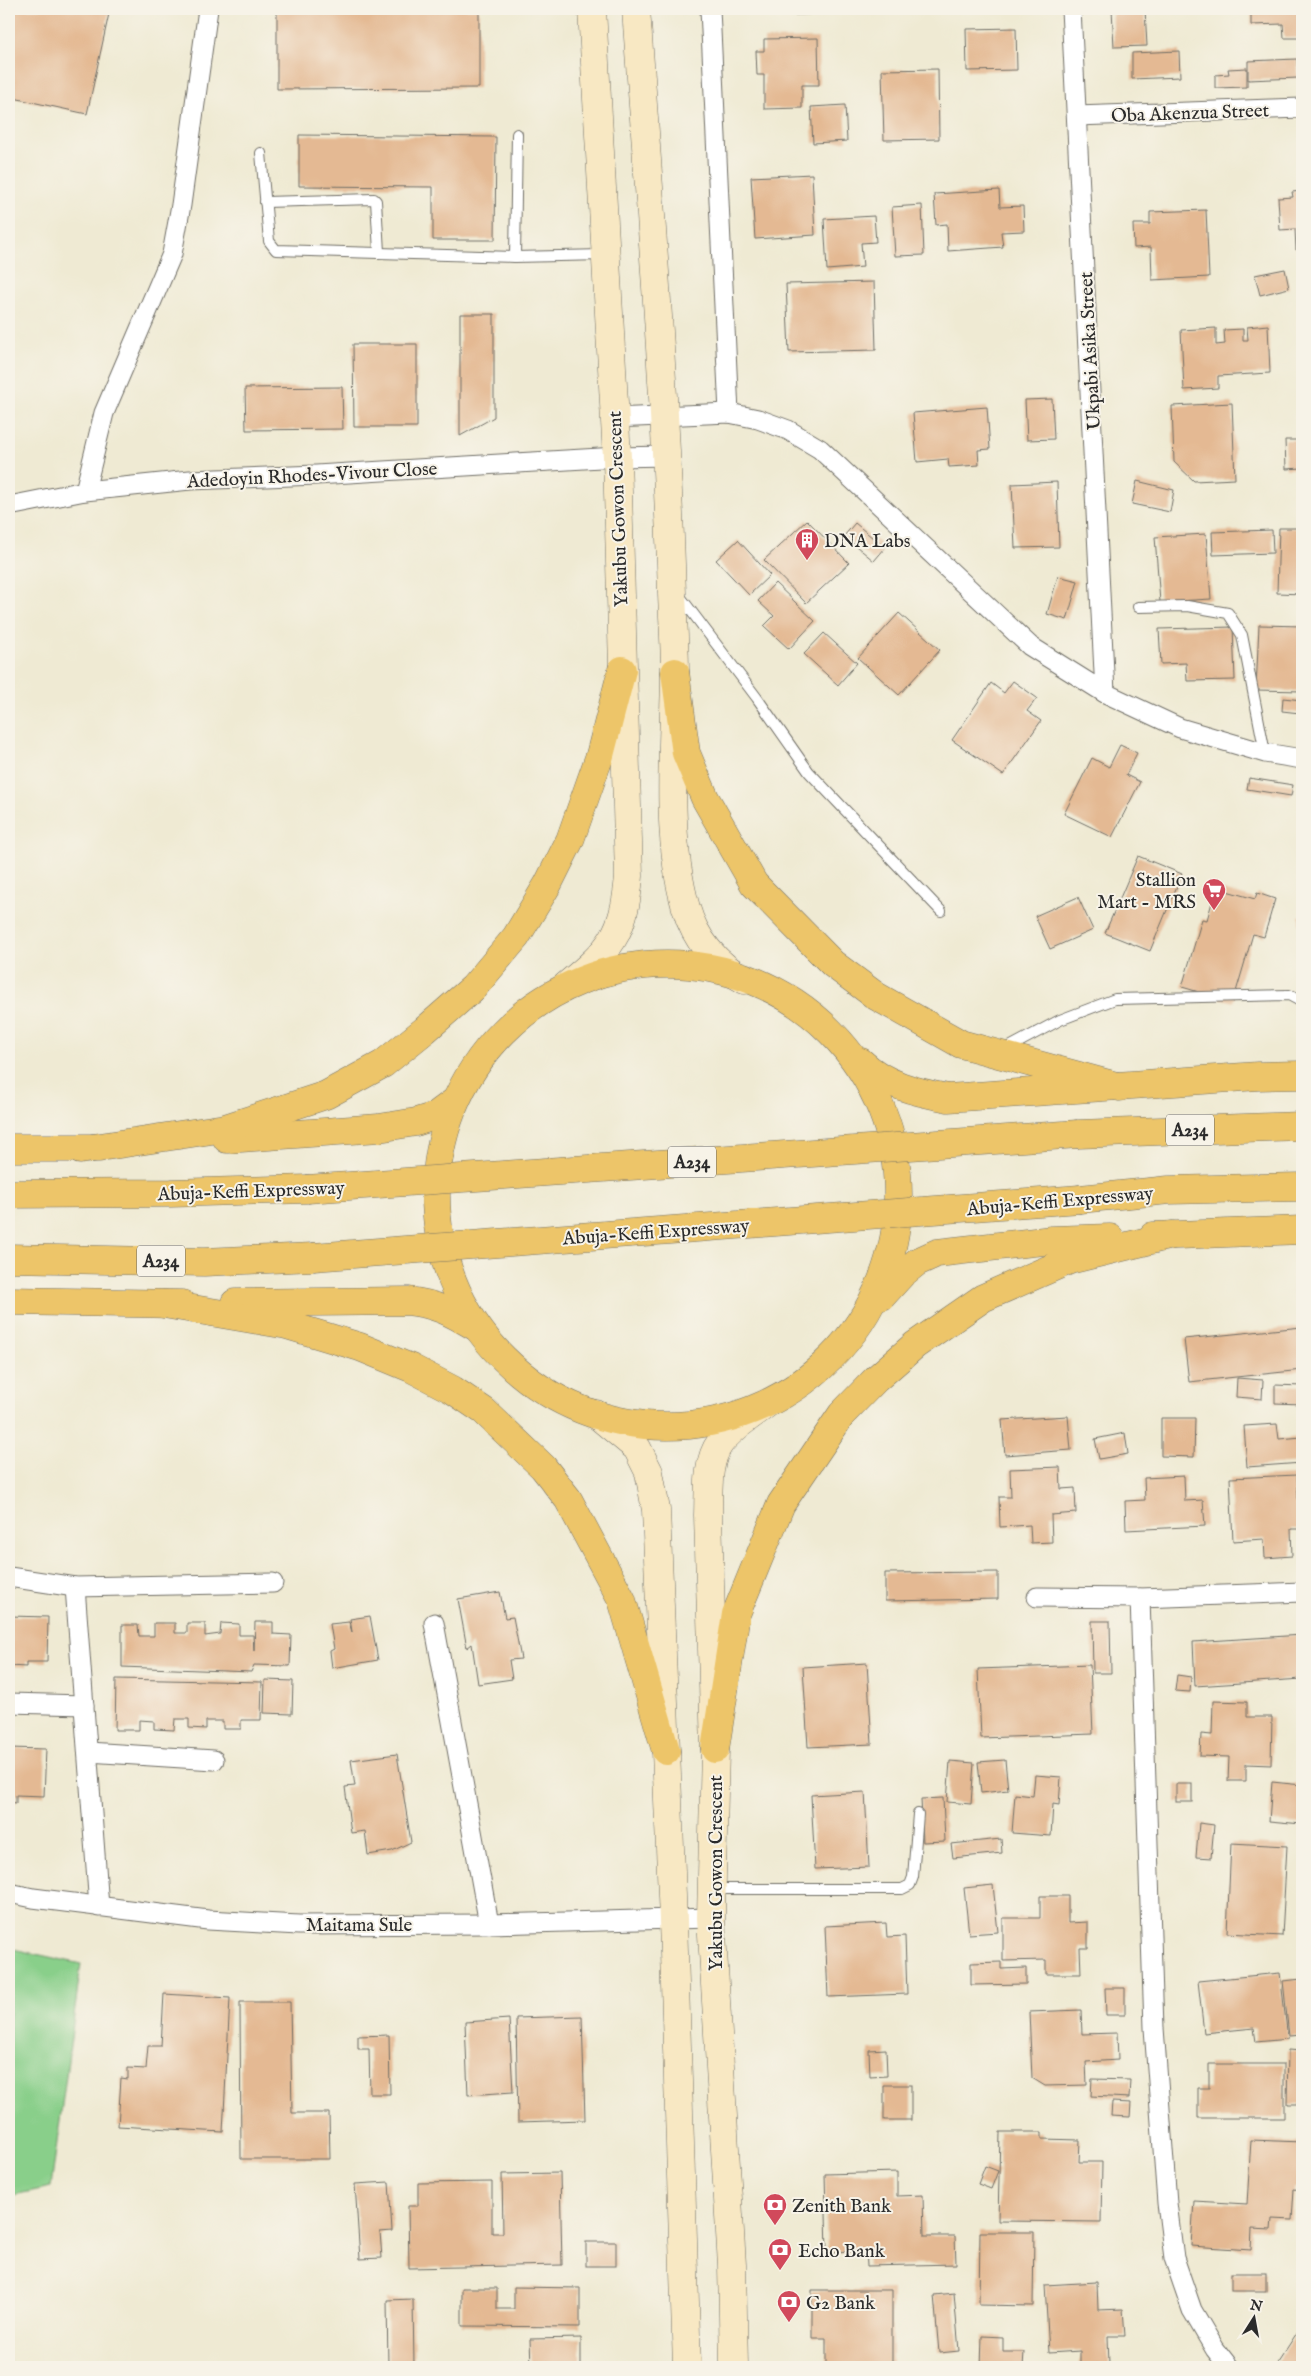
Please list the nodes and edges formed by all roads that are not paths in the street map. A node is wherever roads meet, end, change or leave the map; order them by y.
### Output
1 (208, 9) edge
2 (592, 9) edge
3 (636, 9) edge
4 (710, 9) edge
5 (1071, 9) edge
6 (1302, 108) edge
7 (1078, 116) junction
8 (517, 134) dead end
9 (261, 153) dead end
10 (265, 202) junction
11 (379, 252) junction
12 (606, 255) junction
13 (515, 257) junction
14 (728, 413) junction
15 (664, 416) junction
16 (614, 418) junction
17 (667, 456) junction
18 (617, 457) junction
19 (85, 492) junction
20 (9, 506) edge
21 (672, 586) junction
22 (1138, 607) dead end
23 (622, 670) junction
24 (675, 672) junction
25 (1105, 694) junction
26 (1265, 753) junction
27 (1302, 759) edge
28 (941, 911) dead end
29 (744, 980) junction
30 (566, 986) junction
31 (1302, 1002) edge
32 (846, 1046) junction
33 (998, 1054) junction
34 (1302, 1075) edge
35 (1120, 1087) junction
36 (454, 1102) junction
37 (1302, 1126) edge
38 (9, 1148) edge
39 (80, 1150) junction
40 (1302, 1187) edge
41 (9, 1194) edge
42 (1302, 1230) edge
43 (1172, 1235) junction
44 (9, 1258) edge
45 (9, 1301) edge
46 (164, 1304) junction
47 (870, 1308) junction
48 (479, 1328) junction
49 (768, 1403) junction
50 (596, 1414) junction
51 (9, 1577) edge
52 (273, 1583) dead end
53 (75, 1587) junction
54 (1302, 1592) edge
55 (1037, 1597) dead end
56 (1140, 1598) junction
57 (434, 1623) dead end
58 (9, 1703) edge
59 (84, 1705) junction
60 (715, 1749) junction
61 (666, 1751) junction
62 (88, 1752) junction
63 (214, 1760) dead end
64 (918, 1814) dead end
65 (712, 1889) junction
66 (9, 1892) edge
67 (99, 1907) junction
68 (712, 1918) junction
69 (673, 1920) junction
70 (489, 1924) junction
71 (687, 2367) edge
72 (734, 2367) edge
73 (1229, 2367) edge

1 - 19 street
2 - 12 main road, Yakubu Gowon Crescent
3 - 15 main road
4 - 14 street
5 - 7 street, Ukpabi Asika Street
6 - 7 street, Oba Akenzua Street
7 - 25 street, Ukpabi Asika Street
8 - 13 lane
9 - 10 lane
10 - 11 lane
10 - 11 lane
11 - 13 lane
12 - 13 lane
12 - 16 main road, Yakubu Gowon Crescent
14 - 15 street
14 - 25 street
15 - 16 street
15 - 17 main road
16 - 18 main road, Yakubu Gowon Crescent
17 - 18 street, Adedoyin Rhodes-Vivour Close
17 - 21 main road
18 - 19 street, Adedoyin Rhodes-Vivour Close
18 - 23 main road, Yakubu Gowon Crescent
19 - 20 street, Adedoyin Rhodes-Vivour Close
21 - 24 main road
21 - 28 lane
22 - 26 lane
23 - 30 main road, Yakubu Gowon Crescent
23 - 39 highway
24 - 29 main road
24 - 33 highway
25 - 26 street
26 - 27 street
29 - 30 highway
29 - 32 highway
30 - 36 highway
31 - 33 lane
32 - 35 highway
32 - 47 highway
33 - 35 highway
34 - 35 highway
36 - 39 highway
36 - 48 highway
37 - 41 highway, Abuja-Keffi Expressway / A234, bridge
38 - 39 highway
40 - 44 highway, Abuja-Keffi Expressway / A234, bridge
42 - 43 highway
43 - 47 highway
43 - 60 highway
45 - 46 highway
46 - 48 highway
46 - 61 highway
47 - 49 highway
48 - 50 highway
49 - 50 highway
49 - 60 main road, Yakubu Gowon Crescent
50 - 61 main road
51 - 53 street
52 - 53 street
53 - 59 street
54 - 56 street
55 - 56 street
56 - 73 street
57 - 70 street
58 - 59 street
59 - 62 street
60 - 65 main road, Yakubu Gowon Crescent
61 - 69 main road
62 - 63 street
62 - 67 street
64 - 65 lane
65 - 68 main road, Yakubu Gowon Crescent
66 - 67 street, Maitama Sule
67 - 70 street, Maitama Sule
68 - 69 street, Maitama Sule
68 - 72 main road, Yakubu Gowon Crescent
69 - 70 street, Maitama Sule
69 - 71 main road

